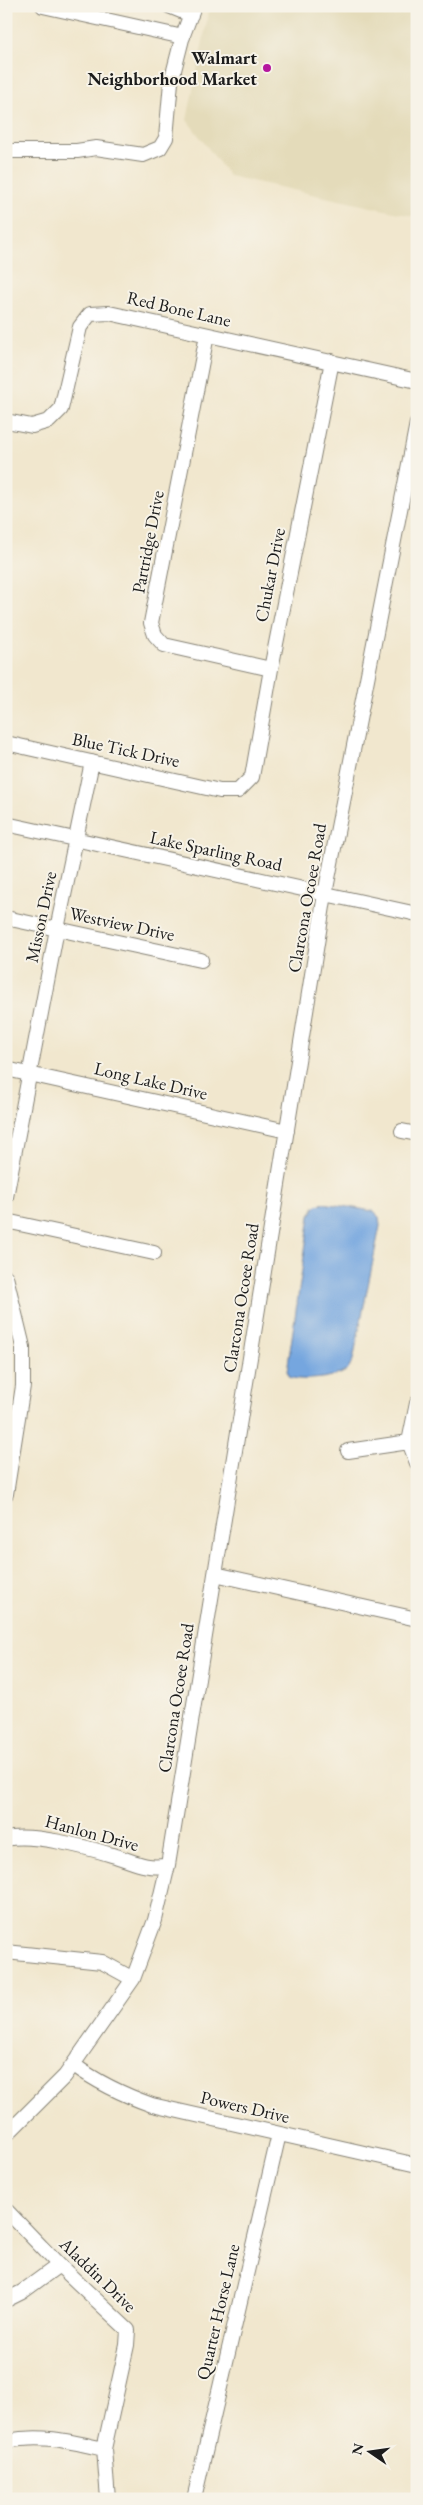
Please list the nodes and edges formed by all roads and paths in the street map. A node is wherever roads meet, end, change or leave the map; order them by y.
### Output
1 (43, 6) edge
2 (169, 6) edge
3 (193, 10) edge
4 (182, 37) junction
5 (6, 151) edge
6 (207, 335) junction
7 (332, 362) junction
8 (417, 381) edge
9 (6, 421) edge
10 (417, 423) edge
11 (270, 669) junction
12 (6, 743) edge
13 (92, 762) junction
14 (238, 791) joint
15 (6, 824) edge
16 (76, 839) junction
17 (325, 894) junction
18 (417, 914) edge
19 (6, 918) edge
20 (57, 929) junction
21 (201, 960) dead end
22 (6, 1069) edge
23 (29, 1073) junction
24 (287, 1131) junction
25 (402, 1131) dead end
26 (417, 1134) edge
27 (6, 1197) edge
28 (6, 1221) edge
29 (154, 1253) dead end
30 (6, 1277) edge
31 (417, 1403) edge
32 (409, 1442) junction
33 (348, 1451) dead end
34 (417, 1463) edge
35 (6, 1494) edge
36 (216, 1574) junction
37 (417, 1619) edge
38 (6, 1839) edge
39 (168, 1864) junction
40 (6, 1952) edge
41 (133, 1979) junction
42 (74, 2065) junction
43 (6, 2134) edge
44 (279, 2134) junction
45 (417, 2165) edge
46 (6, 2210) edge
47 (59, 2265) junction
48 (6, 2300) edge
49 (6, 2441) edge
50 (104, 2449) junction
51 (108, 2499) edge
52 (194, 2499) edge

1 - 4 street
2 - 3 street
3 - 4 street
4 - 5 street
6 - 7 street, Red Bone Lane
6 - 9 street, Red Bone Lane
6 - 11 street, Partridge Drive
7 - 8 street, Red Bone Lane
7 - 11 street, Chukar Drive
10 - 17 street, Clarcona Ocoee Road
11 - 14 street, Chukar Drive
12 - 13 street, Blue Tick Drive
13 - 14 street, Blue Tick Drive
13 - 16 street, Misson Drive
15 - 16 street, Lake Sparling Road
16 - 17 street, Lake Sparling Road
16 - 20 street, Misson Drive
17 - 18 street, Lake Sparling Road
17 - 24 street, Clarcona Ocoee Road
19 - 20 street, Westview Drive
20 - 21 street, Westview Drive
20 - 23 street, Misson Drive
22 - 23 street, Long Lake Drive
23 - 24 street, Long Lake Drive
23 - 27 street, Misson Drive
24 - 36 street, Clarcona Ocoee Road
25 - 26 street
28 - 29 street
30 - 35 street
31 - 32 street
32 - 33 street
32 - 34 street
36 - 37 street
36 - 39 street, Clarcona Ocoee Road
38 - 39 street, Hanlon Drive
39 - 41 street, Clarcona Ocoee Road
40 - 41 street
41 - 42 street, Clarcona Ocoee Road
42 - 43 street, Clarcona Ocoee Road
42 - 44 street, Powers Drive
44 - 45 street, Powers Drive
44 - 52 street, Quarter Horse Lane
46 - 47 street, Aladdin Drive
47 - 48 street
47 - 50 street, Aladdin Drive
49 - 50 street
50 - 51 street, Aladdin Drive

